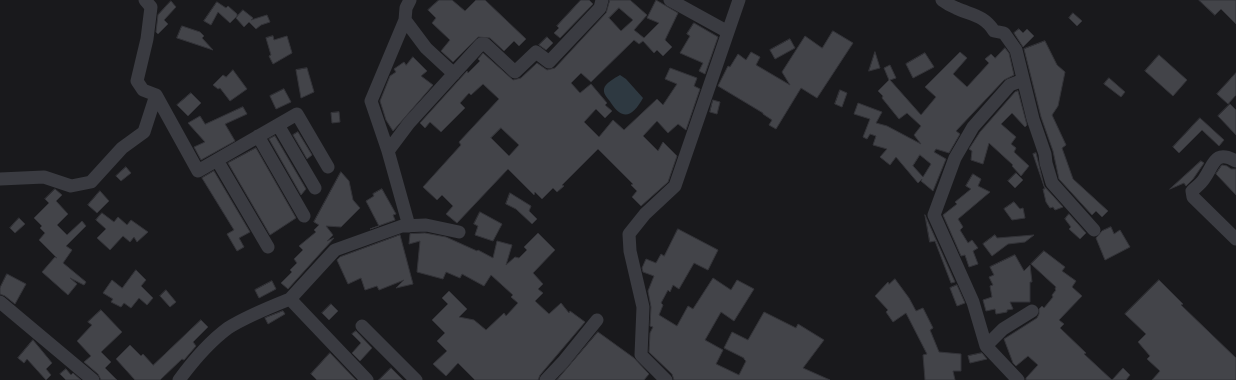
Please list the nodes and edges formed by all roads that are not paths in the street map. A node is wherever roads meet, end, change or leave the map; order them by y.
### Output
1 (145, 0) edge
2 (410, 0) edge
3 (602, 0) edge
4 (670, 0) edge
5 (739, 0) edge
6 (942, 0) edge
7 (405, 20) junction
8 (728, 32) junction
9 (454, 74) junction
10 (1023, 80) junction
11 (156, 95) junction
12 (278, 125) junction
13 (258, 136) junction
14 (388, 151) junction
15 (217, 160) junction
16 (1236, 161) edge
17 (328, 167) dead end
18 (0, 179) edge
19 (315, 188) dead end
20 (304, 216) dead end
21 (409, 226) junction
22 (1094, 230) dead end
23 (459, 232) dead end
24 (1236, 239) edge
25 (268, 248) dead end
26 (290, 299) junction
27 (0, 302) edge
28 (1032, 311) dead end
29 (597, 320) dead end
30 (362, 326) dead end
31 (986, 346) junction
32 (93, 380) edge
33 (179, 380) edge
34 (367, 380) edge
35 (416, 380) edge
36 (546, 380) edge
37 (666, 380) edge
38 (1018, 380) edge

1 - 11 street
2 - 7 street
3 - 9 street
4 - 8 street
5 - 8 street
6 - 10 street
7 - 9 street
7 - 14 street
8 - 37 street
9 - 14 street
10 - 22 street
10 - 31 street
11 - 15 street
11 - 18 street
12 - 13 street
12 - 17 street
12 - 19 street
13 - 15 street
13 - 20 street
14 - 21 street
15 - 25 street
16 - 24 street
21 - 23 street
21 - 26 street
26 - 33 street
26 - 34 street
27 - 32 street
28 - 31 street
29 - 36 street
30 - 35 street
31 - 38 street

